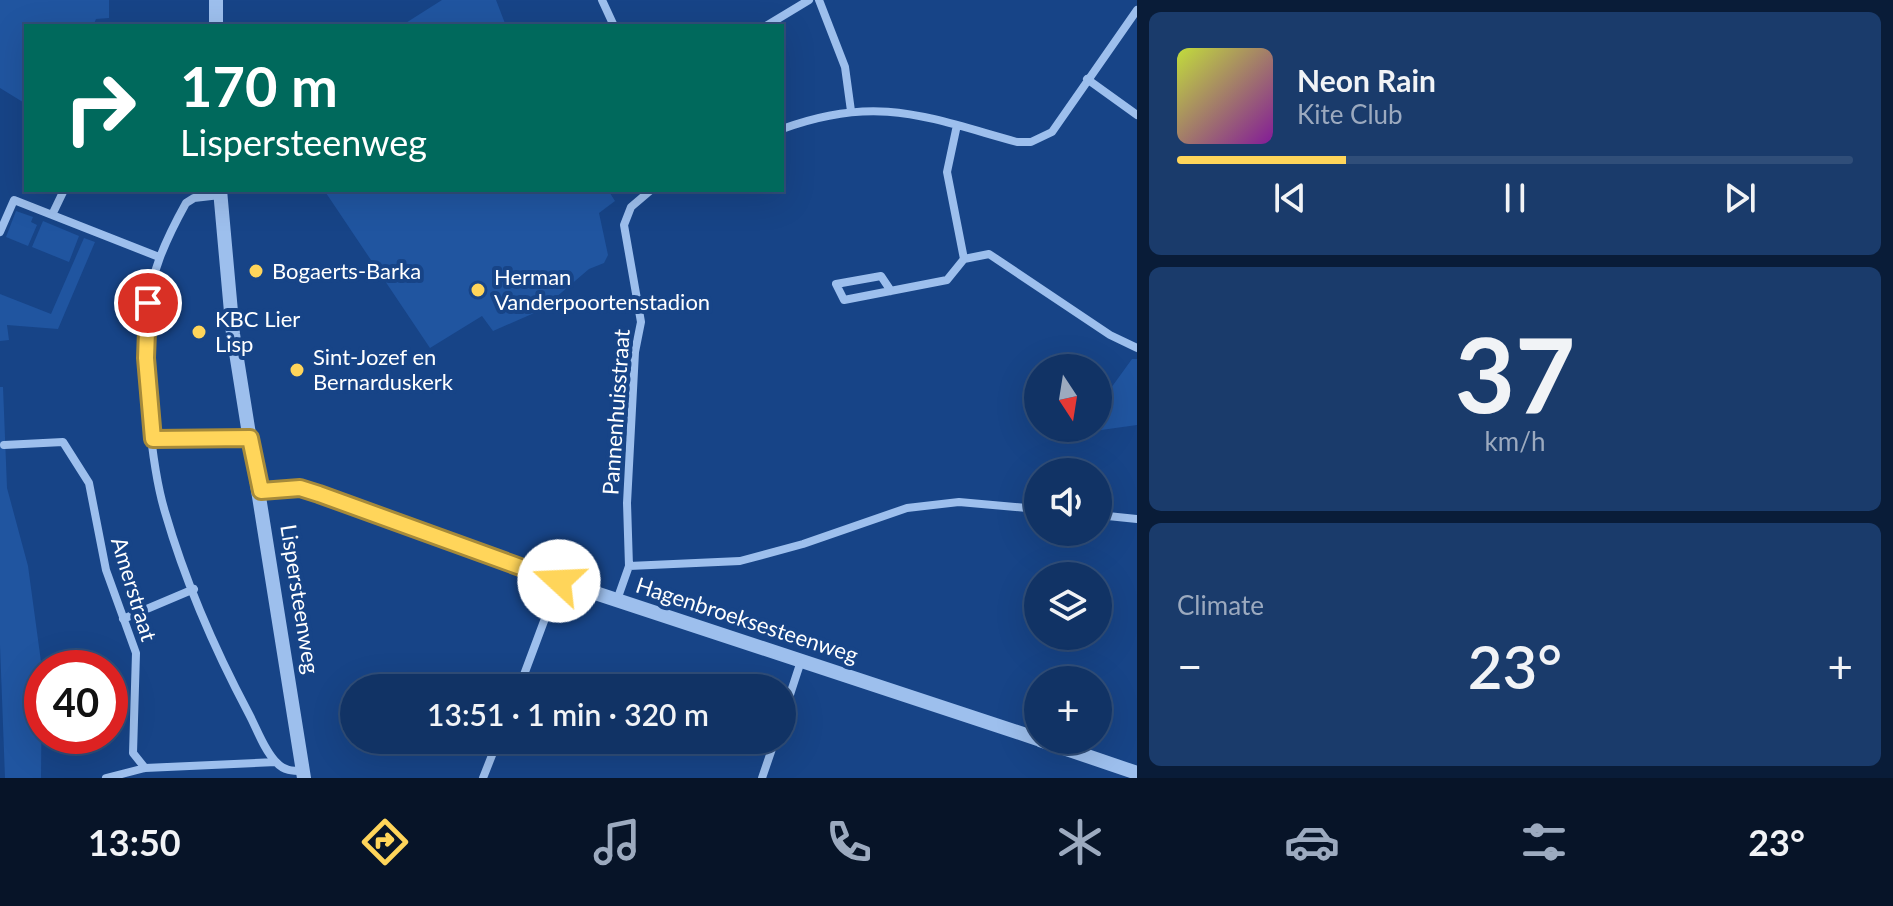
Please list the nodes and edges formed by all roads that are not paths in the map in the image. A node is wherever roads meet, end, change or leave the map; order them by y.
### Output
1 (216, 0) edge
2 (602, 0) edge
3 (809, 0) edge
4 (819, 0) edge
5 (1137, 10) edge
6 (216, 24) edge
7 (613, 24) edge
8 (769, 24) edge
9 (1087, 79) junction
10 (851, 111) junction
11 (1137, 115) edge
12 (957, 125) junction
13 (784, 128) edge
14 (63, 192) edge
15 (220, 192) edge
16 (649, 192) edge
17 (52, 215) junction
18 (0, 232) edge
19 (159, 257) junction
20 (964, 259) junction
21 (891, 291) junction
22 (1137, 348) edge
23 (250, 438) junction
24 (153, 439) junction
25 (4, 445) dead end
26 (261, 491) junction
27 (1024, 508) edge
28 (1112, 516) edge
29 (1137, 519) edge
30 (629, 566) junction
31 (559, 581) junction
32 (194, 589) junction
33 (617, 600) junction
34 (123, 619) junction
35 (799, 667) junction
36 (524, 674) edge
37 (796, 676) edge
38 (1024, 735) edge
39 (492, 754) edge
40 (770, 754) edge
41 (1081, 754) edge
42 (276, 762) junction
43 (145, 768) junction
44 (1137, 773) edge
45 (304, 774) edge
46 (106, 778) edge
47 (483, 778) edge
48 (762, 778) edge

1 - 6 street
2 - 7 street
3 - 8 street
4 - 10 street
5 - 9 street
9 - 11 street
9 - 12 street
10 - 12 street
10 - 13 street
12 - 20 street
14 - 17 street
15 - 19 street
15 - 23 street, Lispersteenweg
16 - 30 street, Pannenhuisstraat
17 - 18 street
17 - 19 street
19 - 24 street
20 - 21 street
20 - 22 street
21 - 21 street
23 - 24 street
23 - 26 street, Lispersteenweg
24 - 32 street
25 - 34 street, Amerstraat
26 - 31 street, Hagenbroeksesteenweg
26 - 45 street, Lispersteenweg
27 - 30 street
28 - 29 street
30 - 33 street, Pannenhuisstraat
31 - 33 street, Hagenbroeksesteenweg
31 - 36 street
32 - 34 street
32 - 42 street
33 - 35 street, Hagenbroeksesteenweg
34 - 43 street, Amerstraat
35 - 37 street
35 - 38 street, Hagenbroeksesteenweg
39 - 47 street
40 - 48 street
41 - 44 street, Hagenbroeksesteenweg
42 - 43 street
42 - 45 street
43 - 46 street

